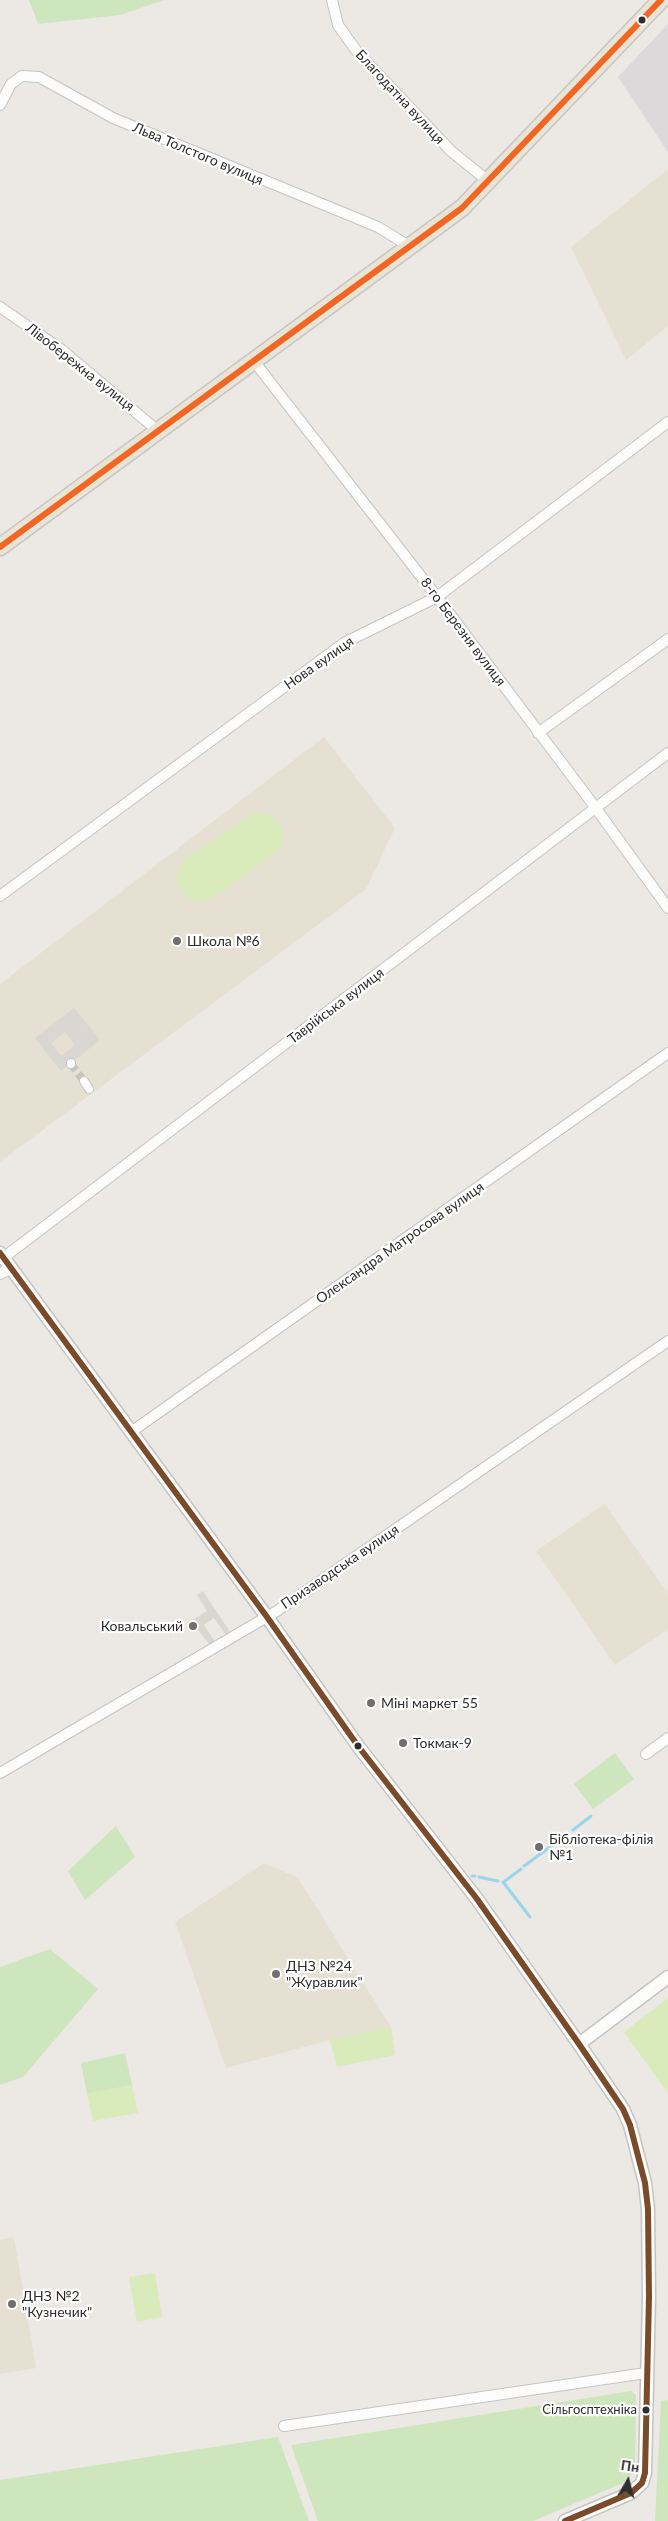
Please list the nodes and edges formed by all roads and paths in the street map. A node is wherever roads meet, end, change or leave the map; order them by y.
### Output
1 (332, 0) edge
2 (661, 0) edge
3 (0, 105) edge
4 (488, 181) junction
5 (409, 246) junction
6 (0, 307) edge
7 (253, 360) junction
8 (668, 422) edge
9 (158, 431) junction
10 (0, 547) edge
11 (438, 597) junction
12 (668, 639) edge
13 (538, 733) junction
14 (668, 754) edge
15 (597, 809) junction
16 (0, 896) edge
17 (668, 908) edge
18 (668, 1053) edge
19 (84, 1081) tunnel mouth
20 (90, 1089) dead end
21 (2, 1255) edge
22 (6, 1271) edge
23 (668, 1341) edge
24 (132, 1432) junction
25 (266, 1617) junction
26 (668, 1738) edge
27 (646, 1754) dead end
28 (0, 1773) edge
29 (668, 1976) edge
30 (580, 2044) junction
31 (646, 2373) junction
32 (284, 2426) dead end
33 (565, 2521) edge

1 - 4 street, Благодатна вулиця
2 - 4 main road
3 - 5 street, Льва Толстого вулиця
4 - 5 main road
5 - 7 main road
6 - 9 street, Лівобережна вулиця
7 - 9 main road
7 - 11 street, 8-го Березня вулиця
8 - 11 street, Нова вулиця
9 - 10 main road
11 - 13 street, 8-го Березня вулиця
11 - 16 street, Нова вулиця
12 - 13 street
13 - 15 street, 8-го Березня вулиця
14 - 15 street, Таврійська вулиця
15 - 17 street, 8-го Березня вулиця
15 - 21 street, Таврійська вулиця
18 - 24 street, Олександра Матросова вулиця
19 - 20 street
21 - 22 street
22 - 24 street
23 - 25 street, Призаводська вулиця
24 - 25 street
25 - 28 street, Призаводська вулиця
25 - 30 street
26 - 27 street
29 - 30 street
30 - 31 street
31 - 32 street
31 - 33 street

